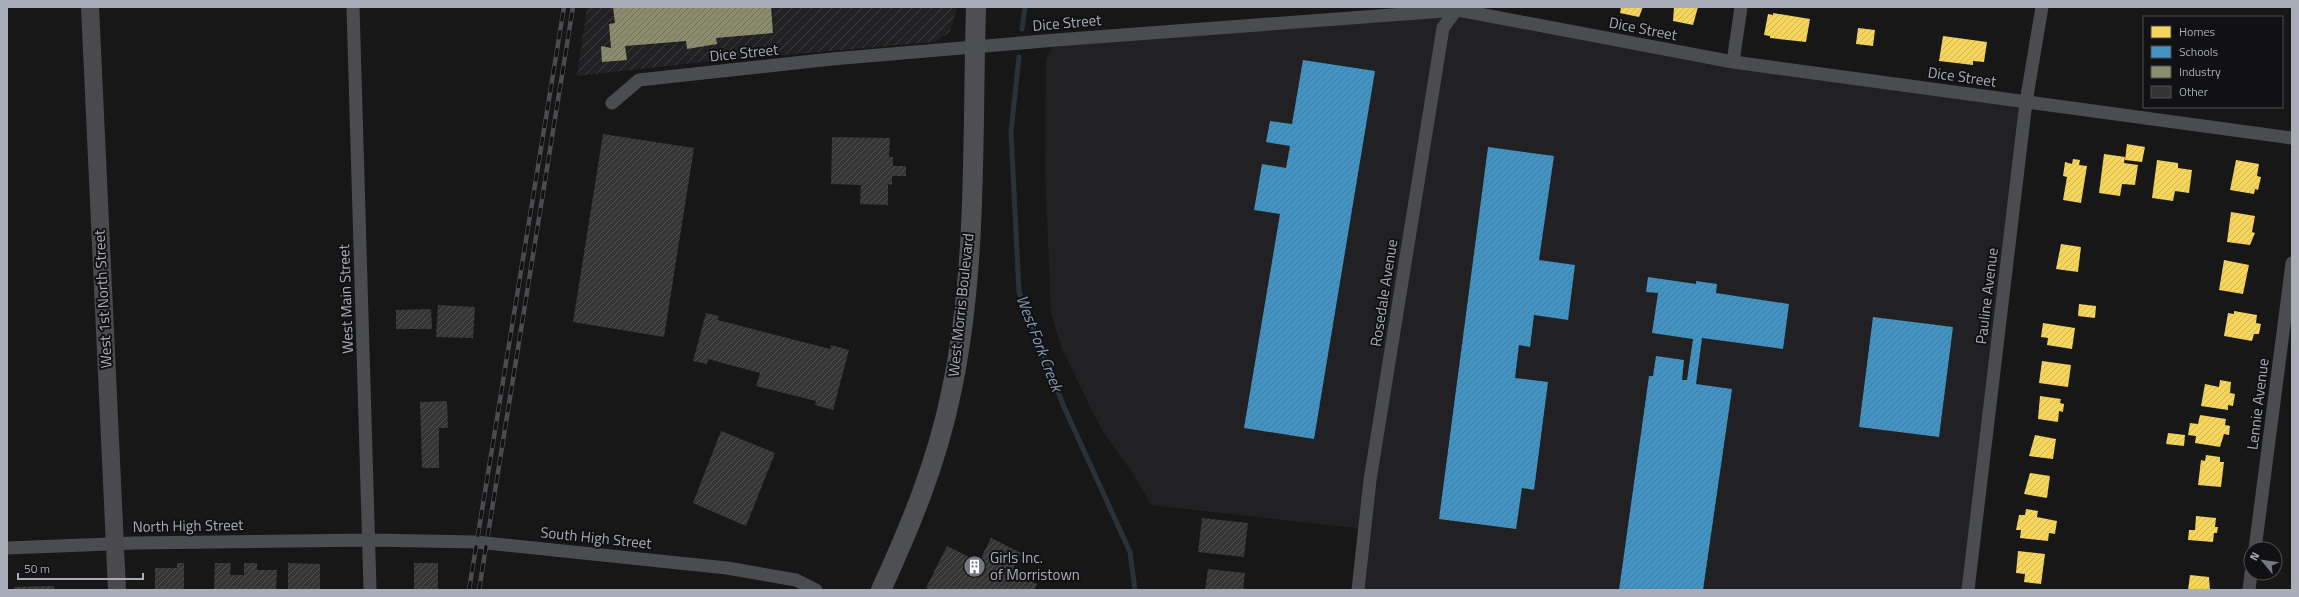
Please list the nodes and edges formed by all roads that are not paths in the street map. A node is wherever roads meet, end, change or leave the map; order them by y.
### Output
1 (90, 7) edge
2 (353, 7) edge
3 (976, 7) edge
4 (1741, 7) edge
5 (2042, 7) edge
6 (1458, 8) edge
7 (975, 48) junction
8 (1733, 62) junction
9 (2026, 102) junction
10 (612, 103) dead end
11 (2292, 138) edge
12 (2292, 263) edge
13 (370, 540) junction
14 (2255, 541) edge
15 (115, 543) junction
16 (7, 548) edge
17 (117, 590) edge
18 (370, 590) edge
19 (816, 590) edge
20 (881, 590) edge
21 (1358, 590) edge
22 (1968, 590) edge

1 - 15 main road, West 1st North Street
2 - 13 street, West Main Street
3 - 7 main road, West Morris Boulevard
4 - 8 street
5 - 9 street, Pauline Avenue
6 - 7 street, Dice Street
6 - 8 street, Dice Street
6 - 21 street, Rosedale Avenue
7 - 10 street, Dice Street
7 - 20 main road, West Morris Boulevard
8 - 9 street, Dice Street
9 - 11 street, Dice Street
9 - 22 street, Pauline Avenue
12 - 14 street, Lennie Avenue
13 - 15 street, North High Street
13 - 18 street, West Main Street
13 - 19 street, South High Street
15 - 16 street, North High Street
15 - 17 main road, West 1st North Street

